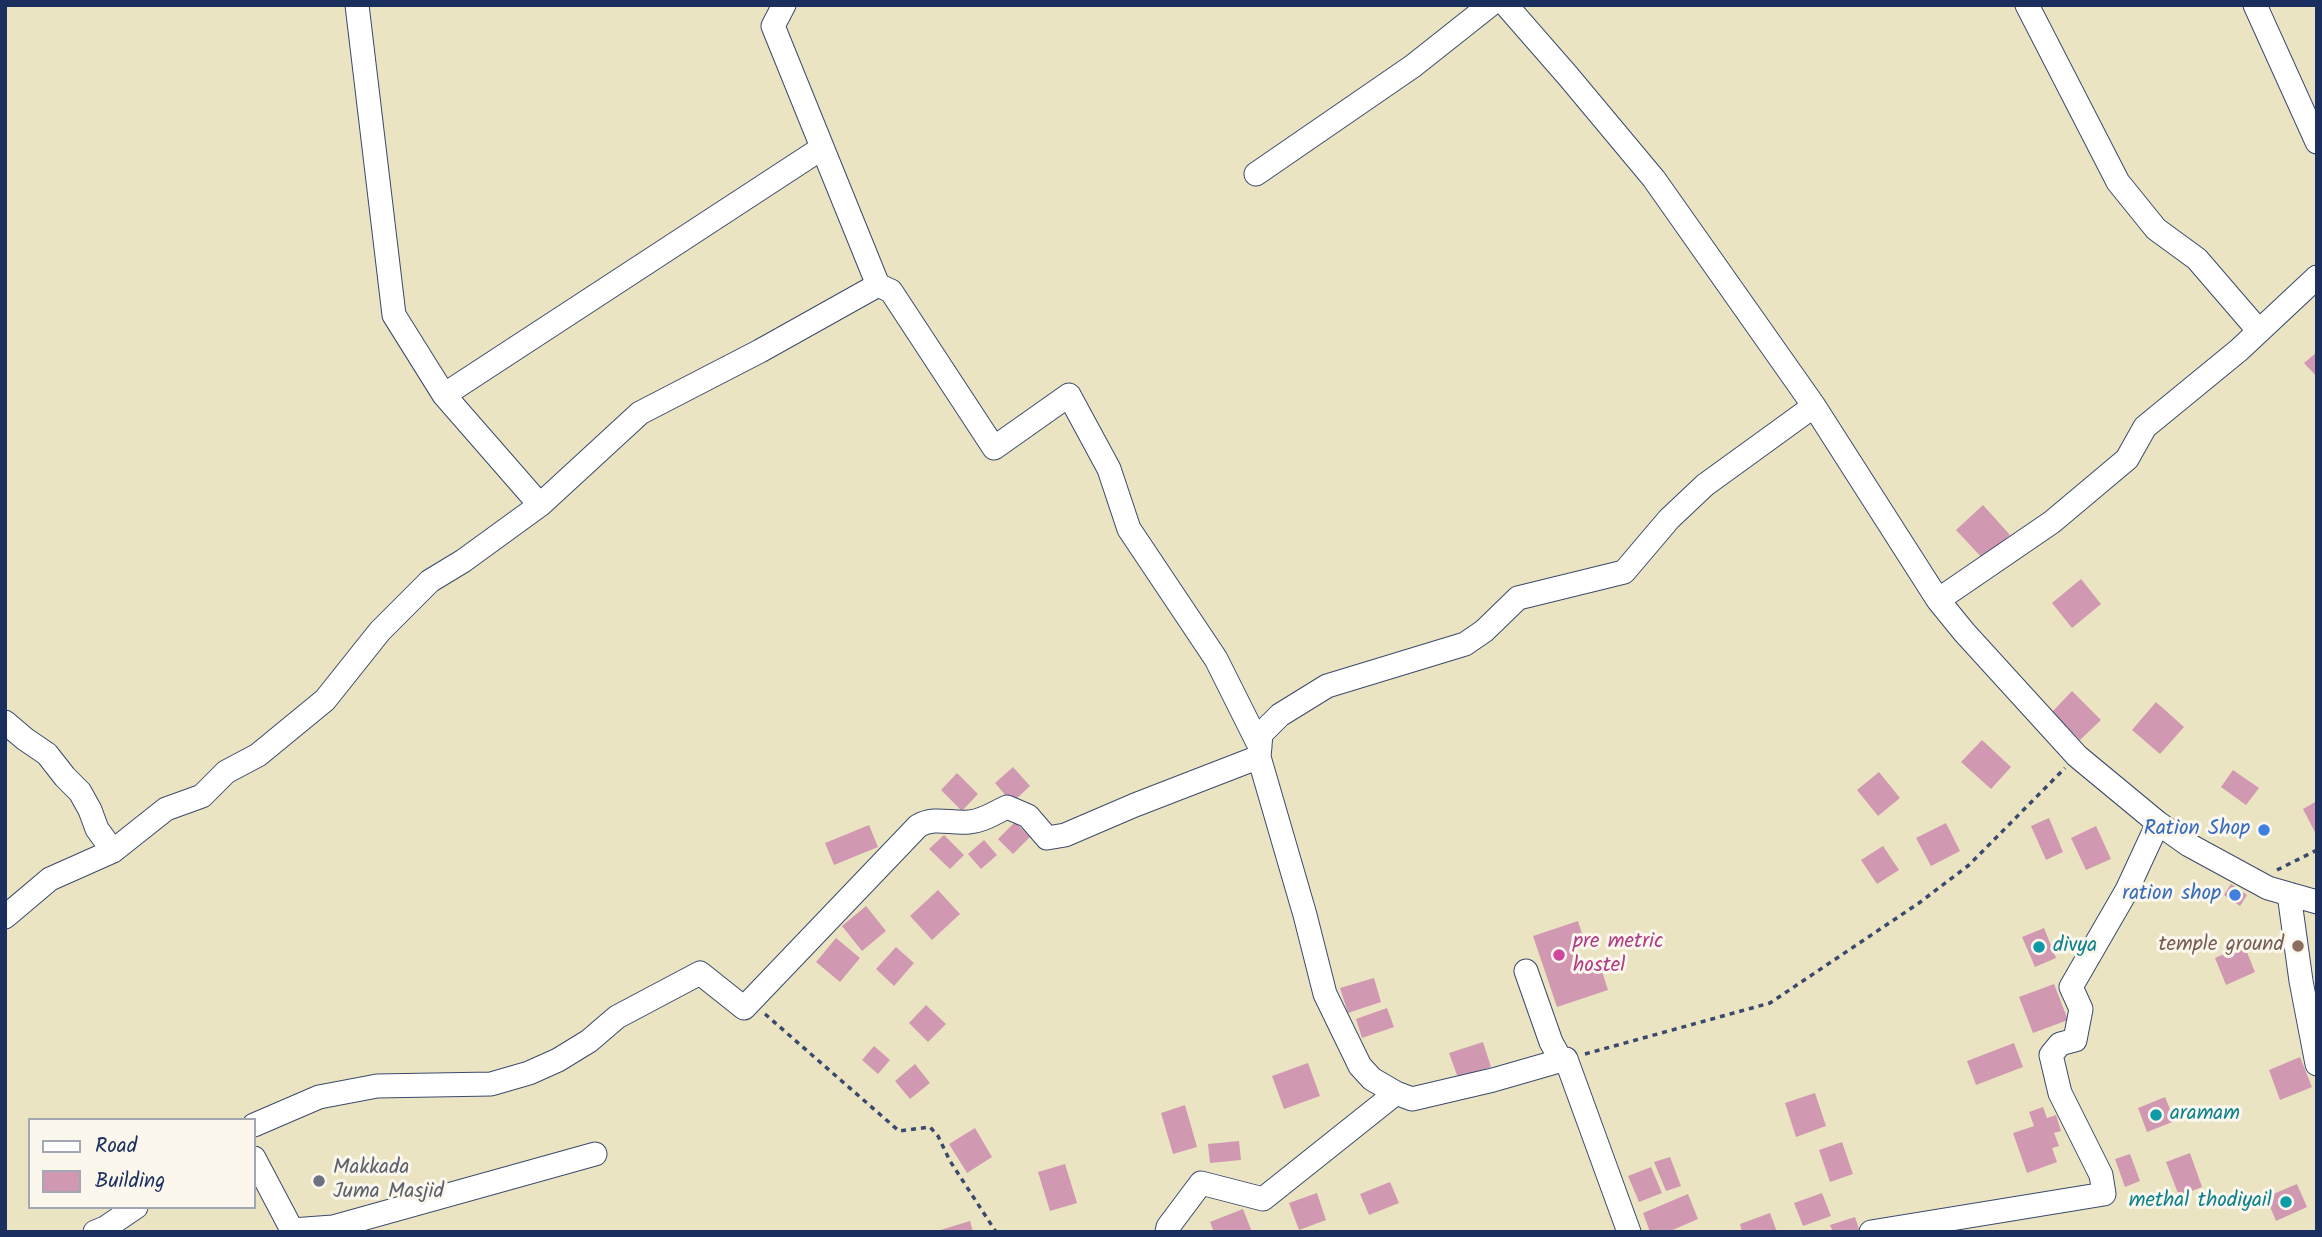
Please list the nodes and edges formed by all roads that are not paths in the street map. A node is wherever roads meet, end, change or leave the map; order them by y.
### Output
1 (357, 5) edge
2 (785, 5) edge
3 (1490, 5) edge
4 (1506, 5) edge
5 (2027, 5) edge
6 (2255, 5) edge
7 (2317, 142) edge
8 (822, 148) junction
9 (1256, 174) dead end
10 (2317, 278) edge
11 (878, 285) junction
12 (2259, 331) junction
13 (444, 396) junction
14 (1814, 406) junction
15 (540, 505) junction
16 (1938, 600) junction
17 (5, 722) edge
18 (1259, 752) junction
19 (2158, 822) junction
20 (113, 851) junction
21 (2289, 894) junction
22 (2317, 902) edge
23 (5, 917) edge
24 (1526, 971) dead end
25 (1564, 1059) junction
26 (2317, 1064) edge
27 (1396, 1093) junction
28 (256, 1124) edge
29 (595, 1154) dead end
30 (256, 1162) edge
31 (133, 1209) edge
32 (94, 1232) edge
33 (1167, 1232) edge
34 (1629, 1232) edge
35 (1871, 1232) edge

1 - 13 street
2 - 8 street
3 - 9 street
4 - 14 street
5 - 12 street
6 - 7 street
8 - 11 street
8 - 13 street
10 - 12 street
11 - 15 street
11 - 18 street
12 - 16 street
13 - 15 street
14 - 16 street
14 - 18 street
15 - 20 street
16 - 19 street
17 - 20 street
18 - 27 street
18 - 28 street
19 - 21 street
19 - 35 street
20 - 23 street
21 - 22 street
21 - 26 street
24 - 25 street
25 - 27 street
25 - 34 street
27 - 33 street
29 - 30 street
31 - 32 street

